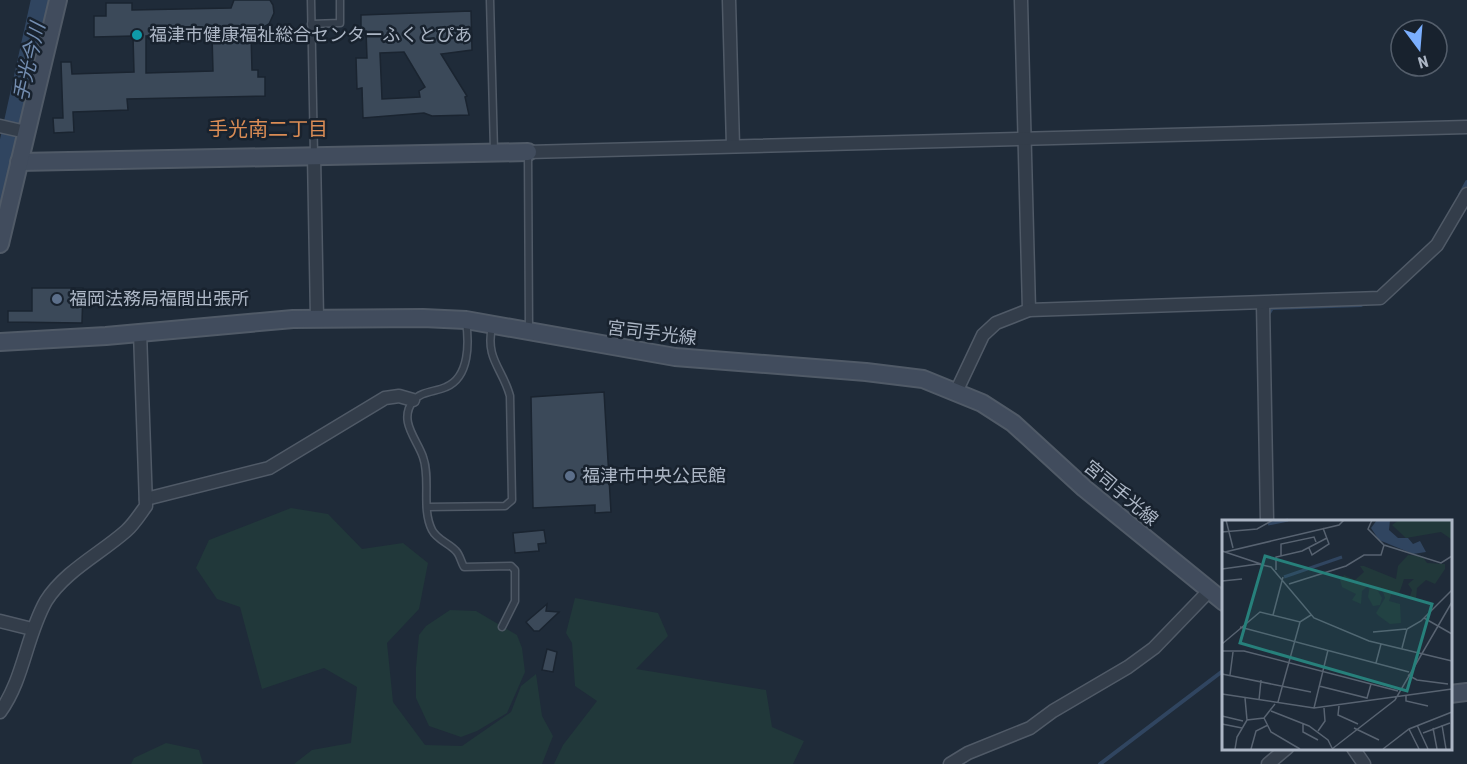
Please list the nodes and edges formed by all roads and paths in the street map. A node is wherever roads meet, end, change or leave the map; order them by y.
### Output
1 (58, 0) edge
2 (311, 0) edge
3 (340, 0) edge
4 (490, 0) edge
5 (729, 0) edge
6 (1021, 0) edge
7 (311, 24) junction
8 (0, 126) edge
9 (1467, 127) edge
10 (26, 132) junction
11 (1024, 139) junction
12 (733, 146) junction
13 (494, 152) junction
14 (528, 152) junction
15 (314, 155) junction
16 (19, 162) junction
17 (1467, 194) edge
18 (0, 244) edge
19 (1263, 303) junction
20 (1029, 310) junction
21 (317, 318) junction
22 (466, 320) junction
23 (493, 325) junction
24 (140, 332) junction
25 (529, 332) junction
26 (0, 342) edge
27 (957, 390) junction
28 (413, 400) junction
29 (146, 499) junction
30 (427, 507) junction
31 (1267, 520) edge
32 (1209, 591) junction
33 (1222, 601) edge
34 (0, 621) edge
35 (502, 627) dead end
36 (32, 629) junction
37 (1467, 692) edge
38 (1452, 694) edge
39 (0, 712) edge
40 (1285, 749) edge
41 (1354, 749) edge
42 (950, 764) edge
43 (1268, 764) edge
44 (1364, 764) edge

1 - 10 main road
2 - 7 lane
3 - 7 lane
4 - 13 lane
5 - 12 street
6 - 11 street
7 - 15 lane
8 - 10 street
9 - 11 street
10 - 16 main road
11 - 12 street
11 - 20 street
12 - 14 street
13 - 14 main road
13 - 15 main road
14 - 25 lane
15 - 16 main road
15 - 21 street
16 - 18 main road
17 - 19 street
19 - 20 street
19 - 31 street
20 - 27 street
21 - 22 main road, 宮司手光線
21 - 24 main road, 宮司手光線
22 - 23 main road, 宮司手光線
22 - 28 lane
23 - 25 main road, 宮司手光線
23 - 30 lane
24 - 26 main road, 宮司手光線
24 - 29 street
25 - 27 main road, 宮司手光線
27 - 32 main road, 宮司手光線
28 - 29 street
28 - 30 lane
29 - 36 street
30 - 35 lane
32 - 33 main road, 宮司手光線
32 - 42 street
34 - 36 street
36 - 39 street
37 - 38 main road
40 - 43 street
41 - 44 street

